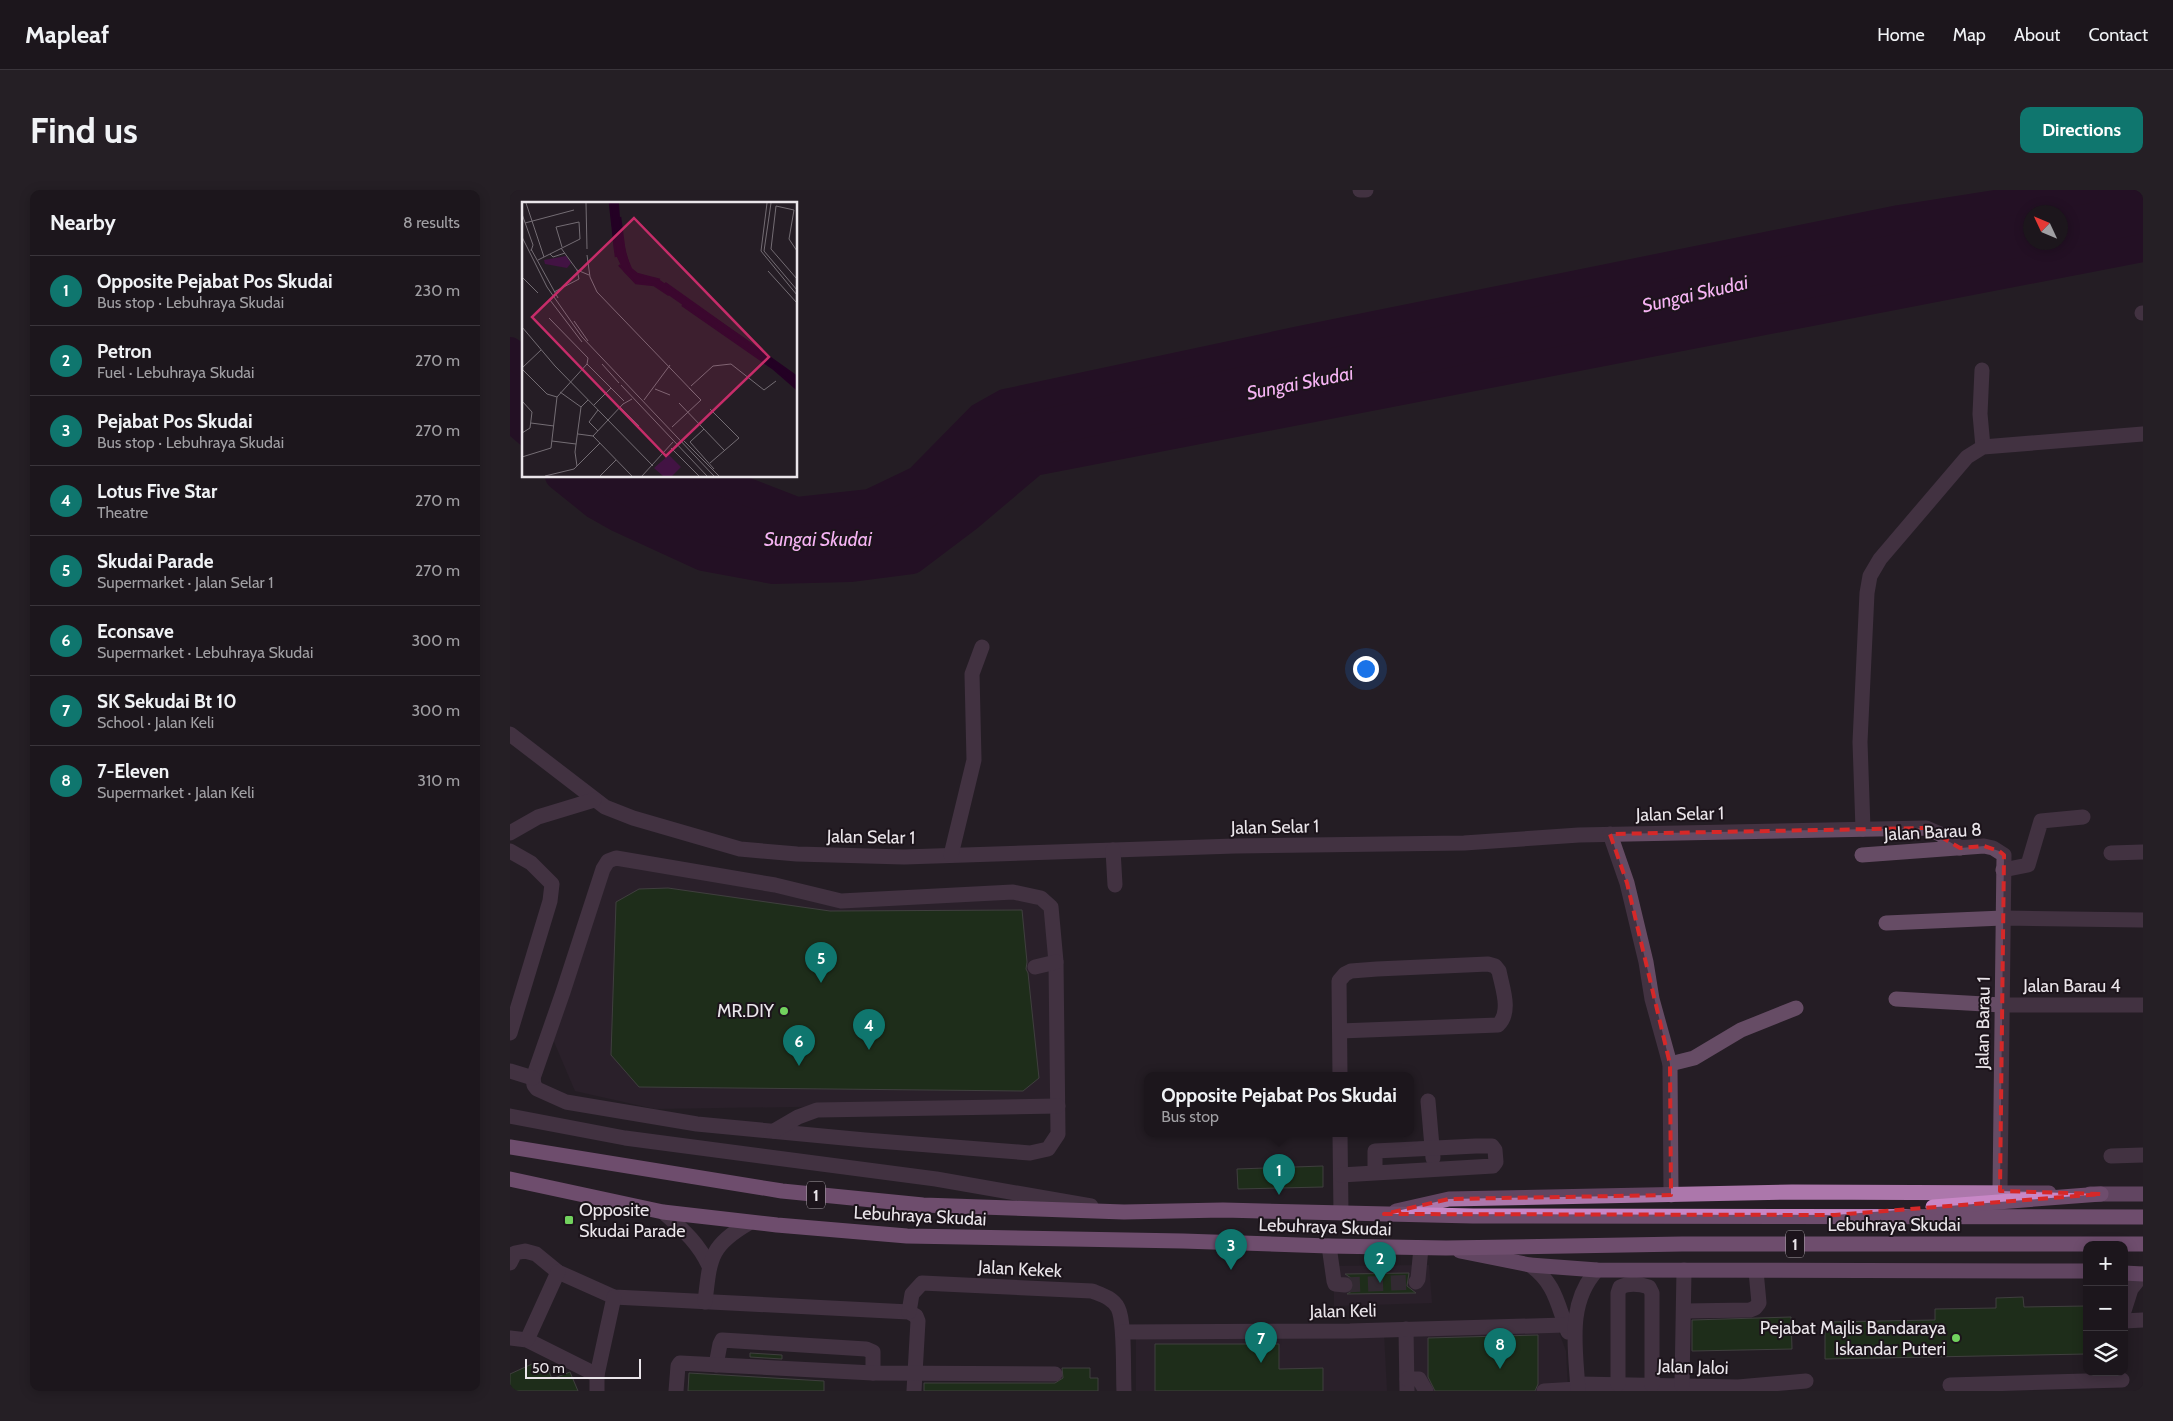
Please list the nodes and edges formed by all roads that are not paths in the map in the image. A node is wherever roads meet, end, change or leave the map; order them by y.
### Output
1 (1360, 190) edge
2 (1366, 190) edge
3 (1982, 370) dead end
4 (2143, 434) edge
5 (1983, 447) junction
6 (982, 647) dead end
7 (510, 734) edge
8 (594, 800) junction
9 (2084, 817) dead end
10 (1863, 829) junction
11 (510, 833) edge
12 (1610, 834) junction
13 (1960, 848) junction
14 (1112, 850) junction
15 (510, 851) edge
16 (2143, 852) edge
17 (2111, 853) dead end
18 (951, 855) junction
19 (1862, 855) dead end
20 (2004, 855) joint
21 (2003, 870) junction
22 (1115, 885) dead end
23 (2003, 918) junction
24 (2143, 920) edge
25 (1886, 924) dead end
26 (1056, 962) junction
27 (1035, 967) dead end
28 (1896, 999) dead end
29 (2002, 1005) junction
30 (2143, 1005) edge
31 (1796, 1008) dead end
32 (1340, 1032) junction
33 (510, 1033) edge
34 (1670, 1064) junction
35 (510, 1071) edge
36 (1340, 1072) edge
37 (533, 1078) junction
38 (565, 1101) junction
39 (1428, 1101) dead end
40 (1058, 1106) junction
41 (510, 1116) edge
42 (559, 1125) junction
43 (774, 1131) junction
44 (1340, 1137) edge
45 (510, 1147) edge
46 (1432, 1148) junction
47 (2143, 1155) edge
48 (2111, 1156) dead end
49 (1433, 1170) junction
50 (1376, 1173) junction
51 (1340, 1175) junction
52 (510, 1179) edge
53 (2000, 1191) junction
54 (2101, 1194) junction
55 (2143, 1194) edge
56 (1671, 1195) junction
57 (663, 1212) junction
58 (1124, 1212) junction
59 (1341, 1213) junction
60 (1384, 1214) junction
61 (1835, 1216) junction
62 (2143, 1217) edge
63 (749, 1223) junction
64 (2143, 1244) edge
65 (1329, 1246) junction
66 (1421, 1248) junction
67 (1446, 1248) junction
68 (510, 1263) edge
69 (1530, 1265) junction
70 (709, 1266) junction
71 (1597, 1270) junction
72 (1684, 1270) junction
73 (1756, 1270) junction
74 (2083, 1271) edge
75 (558, 1272) junction
76 (2128, 1273) edge
77 (2143, 1274) edge
78 (1416, 1282) dead end
79 (1345, 1285) dead end
80 (614, 1297) junction
81 (2128, 1298) edge
82 (705, 1302) junction
83 (1685, 1311) junction
84 (908, 1312) junction
85 (2143, 1320) edge
86 (2128, 1321) edge
87 (1565, 1324) junction
88 (1406, 1329) junction
89 (1122, 1332) junction
90 (510, 1338) edge
91 (527, 1340) junction
92 (1574, 1348) junction
93 (716, 1365) junction
94 (873, 1374) junction
95 (915, 1374) junction
96 (1055, 1374) dead end
97 (597, 1375) junction
98 (1806, 1381) dead end
99 (2122, 1381) edge
100 (1618, 1384) junction
101 (1652, 1384) junction
102 (1407, 1385) edge
103 (1682, 1385) junction
104 (1950, 1385) dead end
105 (1578, 1388) edge
106 (597, 1391) edge
107 (676, 1391) edge
108 (914, 1391) edge
109 (1124, 1391) edge
110 (1426, 1391) edge
111 (1544, 1391) edge

1 - 2 street
3 - 5 street
4 - 5 street
5 - 10 street
6 - 18 street
7 - 8 street, Jalan Selar 1
8 - 11 street
8 - 18 street, Jalan Selar 1
9 - 21 street
10 - 12 street, Jalan Selar 1
10 - 13 street, Jalan Selar 1
12 - 14 street, Jalan Selar 1
12 - 34 street
13 - 19 street, Jalan Barau 8
13 - 20 street, Jalan Barau 8
14 - 18 street, Jalan Selar 1
14 - 22 street
15 - 33 street
16 - 17 street
20 - 21 street, Jalan Barau 1
21 - 23 street, Jalan Barau 1
23 - 24 street
23 - 25 street
23 - 29 street, Jalan Barau 1
26 - 27 street
26 - 37 street
26 - 40 street
28 - 29 street, Jalan Barau 4
29 - 30 street, Jalan Barau 4
29 - 53 street, Jalan Barau 1
31 - 34 street
32 - 32 street
32 - 36 street
34 - 56 street
35 - 37 street
37 - 38 street
38 - 42 street
38 - 43 street
39 - 46 street
40 - 43 street
40 - 43 street
41 - 42 street
42 - 58 street
44 - 51 street
45 - 58 highway, Lebuhraya Skudai / 1
46 - 49 street
46 - 49 street
46 - 50 street
47 - 48 street
49 - 50 street
50 - 51 street
51 - 59 street
52 - 57 highway, Lebuhraya Skudai / 1
53 - 54 main road
53 - 56 main road
54 - 55 main road
54 - 61 highway
56 - 60 main road
57 - 63 highway, Lebuhraya Skudai / 1
57 - 70 street
58 - 59 highway, Lebuhraya Skudai / 1
59 - 60 highway, Lebuhraya Skudai / 1
60 - 61 highway, Lebuhraya Skudai / 1
61 - 62 highway, Lebuhraya Skudai / 1
63 - 65 highway, Lebuhraya Skudai / 1
63 - 70 street
64 - 67 highway, Lebuhraya Skudai / 1
65 - 66 highway, Lebuhraya Skudai / 1
65 - 79 street
66 - 67 highway, Lebuhraya Skudai / 1
66 - 78 street
67 - 69 main road
68 - 75 street
69 - 71 main road
69 - 87 street
70 - 82 street
71 - 72 main road
71 - 92 street
72 - 73 main road
72 - 83 street
73 - 74 main road
73 - 83 street
75 - 80 street
75 - 91 street
76 - 77 main road
77 - 81 street
80 - 82 street
80 - 97 street
82 - 84 street
83 - 103 street
84 - 89 street, Jalan Kekek
84 - 95 street
85 - 86 street
87 - 88 street, Jalan Keli
87 - 92 street
88 - 89 street, Jalan Keli
88 - 102 street
89 - 109 street
90 - 91 street
91 - 97 street
92 - 105 street
93 - 94 street
93 - 94 street
93 - 107 street
94 - 95 street
95 - 96 street
95 - 108 street
97 - 106 street
98 - 103 street, Jalan Jaloi
99 - 104 street
100 - 101 street, Jalan Jaloi
100 - 101 street
100 - 105 street, Jalan Jaloi
101 - 103 street, Jalan Jaloi
102 - 110 street
105 - 111 street, Jalan Jaloi

